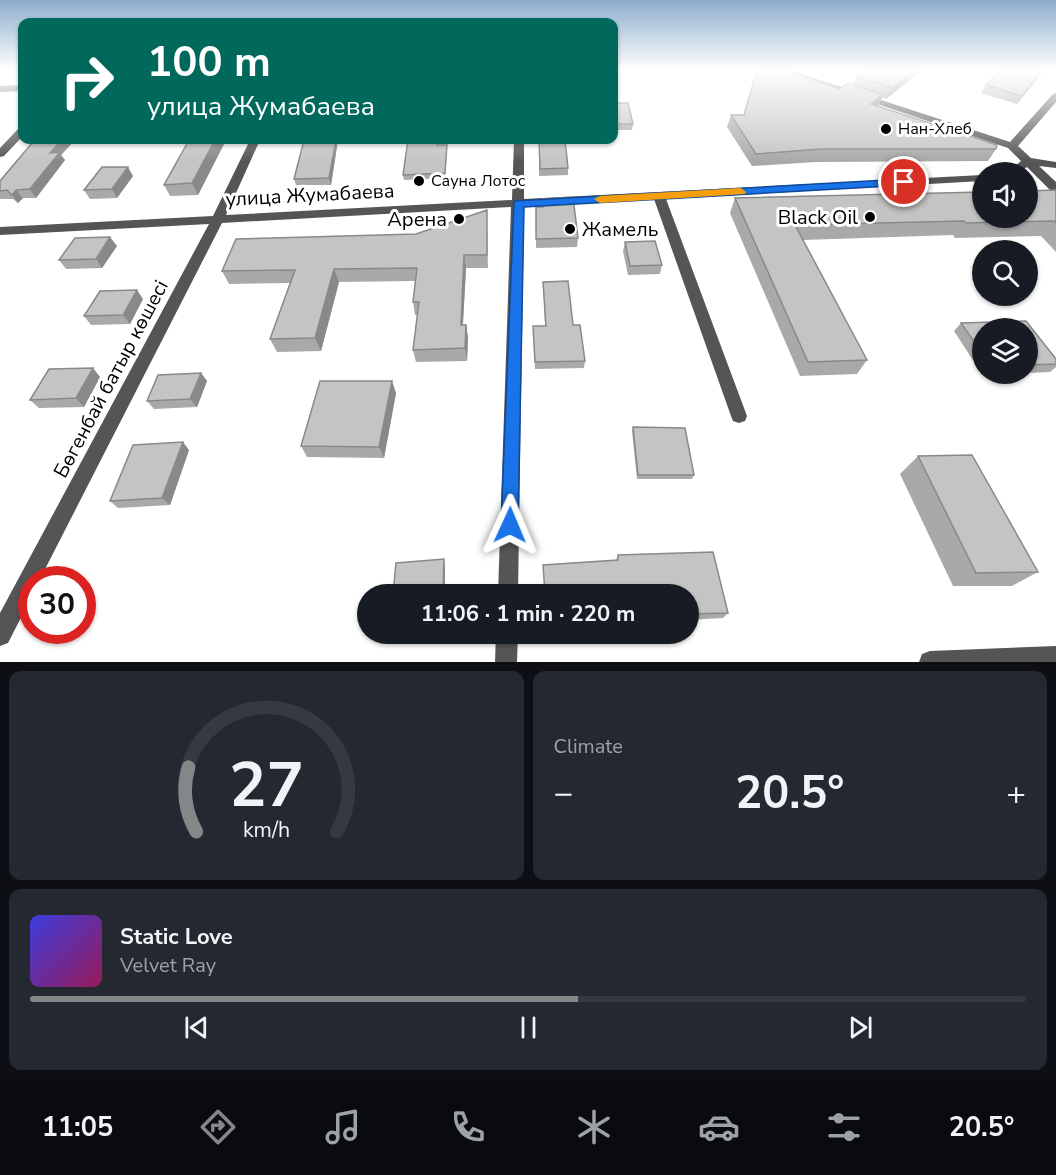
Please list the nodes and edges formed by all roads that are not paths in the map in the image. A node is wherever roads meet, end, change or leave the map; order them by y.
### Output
1 (877, 101) edge
2 (1052, 101) edge
3 (18, 135) edge
4 (253, 144) edge
5 (519, 144) edge
6 (1012, 146) junction
7 (0, 154) edge
8 (1027, 161) junction
9 (1056, 165) edge
10 (972, 179) edge
11 (1056, 189) edge
12 (659, 196) junction
13 (518, 204) junction
14 (217, 220) junction
15 (0, 231) edge
16 (739, 416) dead end
17 (508, 584) edge
18 (0, 635) edge
19 (507, 644) edge
20 (1056, 657) edge
21 (506, 662) edge
22 (930, 662) edge

1 - 6 street
2 - 6 street
3 - 7 street
4 - 14 street, Бөгенбай батыр көшесі
5 - 13 street
6 - 8 street
8 - 9 street
8 - 11 street
10 - 12 street, улица Жумабаева
12 - 13 street, улица Жумабаева
12 - 16 street
13 - 14 street, улица Жумабаева
13 - 17 street
14 - 15 street, улица Жумабаева
14 - 18 street, Бөгенбай батыр көшесі
19 - 21 street
20 - 22 street

